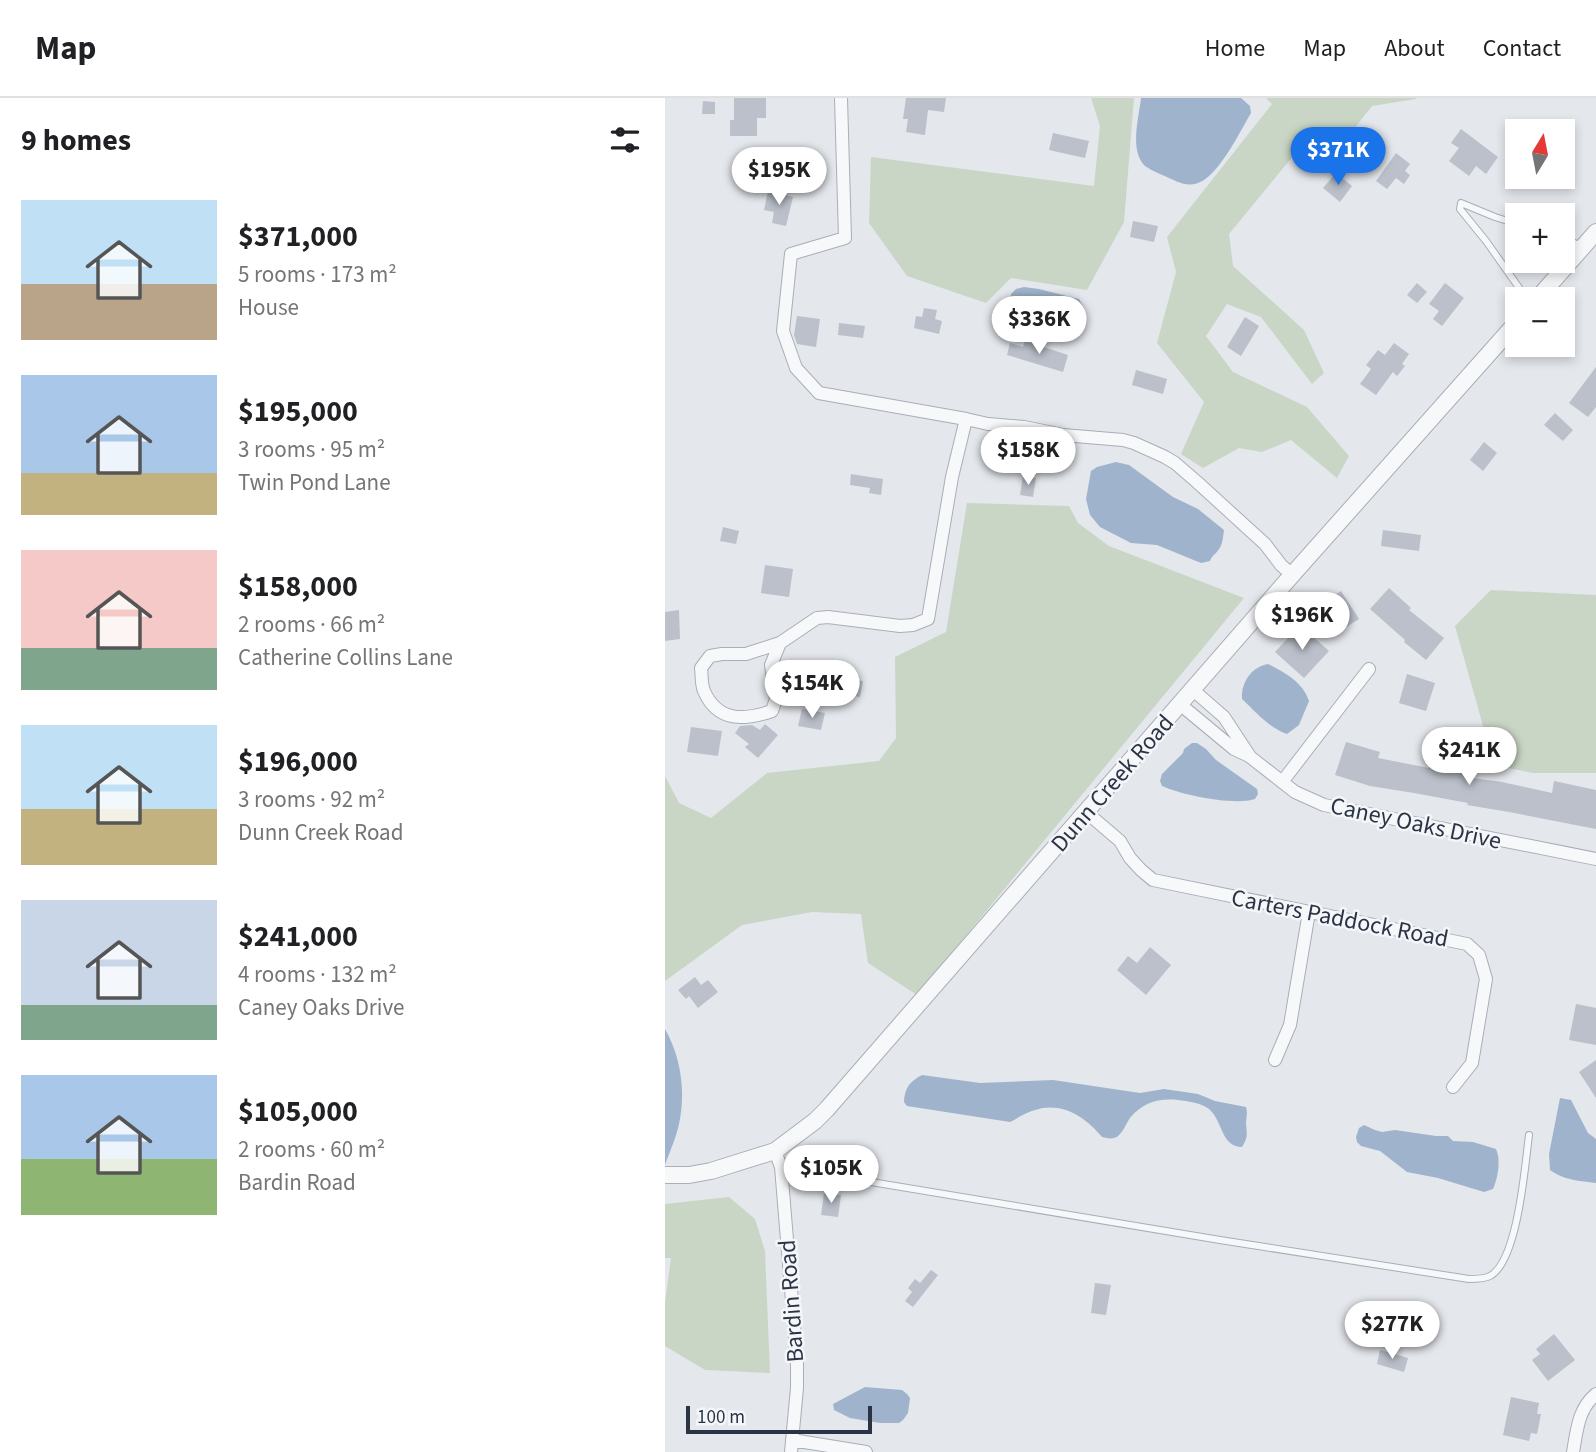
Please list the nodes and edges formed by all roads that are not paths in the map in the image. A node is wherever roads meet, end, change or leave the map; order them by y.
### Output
1 (841, 98) edge
2 (1505, 220) edge
3 (1596, 232) edge
4 (1575, 243) edge
5 (1583, 247) junction
6 (1505, 268) edge
7 (1548, 287) edge
8 (1505, 335) edge
9 (966, 419) junction
10 (1292, 575) junction
11 (780, 643) junction
12 (1369, 669) dead end
13 (1193, 690) junction
14 (1181, 705) junction
15 (1249, 756) junction
16 (1282, 782) junction
17 (1086, 813) junction
18 (1596, 859) edge
19 (1309, 912) junction
20 (1275, 1060) dead end
21 (1453, 1087) dead end
22 (1529, 1135) dead end
23 (775, 1151) junction
24 (781, 1167) junction
25 (669, 1175) edge
26 (1595, 1395) edge
27 (791, 1446) edge
28 (866, 1452) edge
29 (1573, 1452) edge

1 - 9 street
2 - 6 lane
3 - 5 street
4 - 5 lane
5 - 7 street
8 - 10 street, Dunn Creek Road
9 - 10 street
9 - 11 street
10 - 13 street, Dunn Creek Road
11 - 11 street
12 - 16 street
13 - 14 street, Dunn Creek Road
13 - 15 street, Caney Oaks Drive
14 - 15 street, Caney Oaks Drive
14 - 17 street, Dunn Creek Road
15 - 16 street, Caney Oaks Drive
16 - 18 street, Caney Oaks Drive
17 - 19 street, Carters Paddock Road
17 - 23 street, Dunn Creek Road
19 - 20 street
19 - 21 street, Carters Paddock Road
22 - 24 lane
23 - 24 street, Bardin Road
23 - 25 street, Dunn Creek Road
24 - 27 street, Bardin Road
26 - 29 street
27 - 28 street

